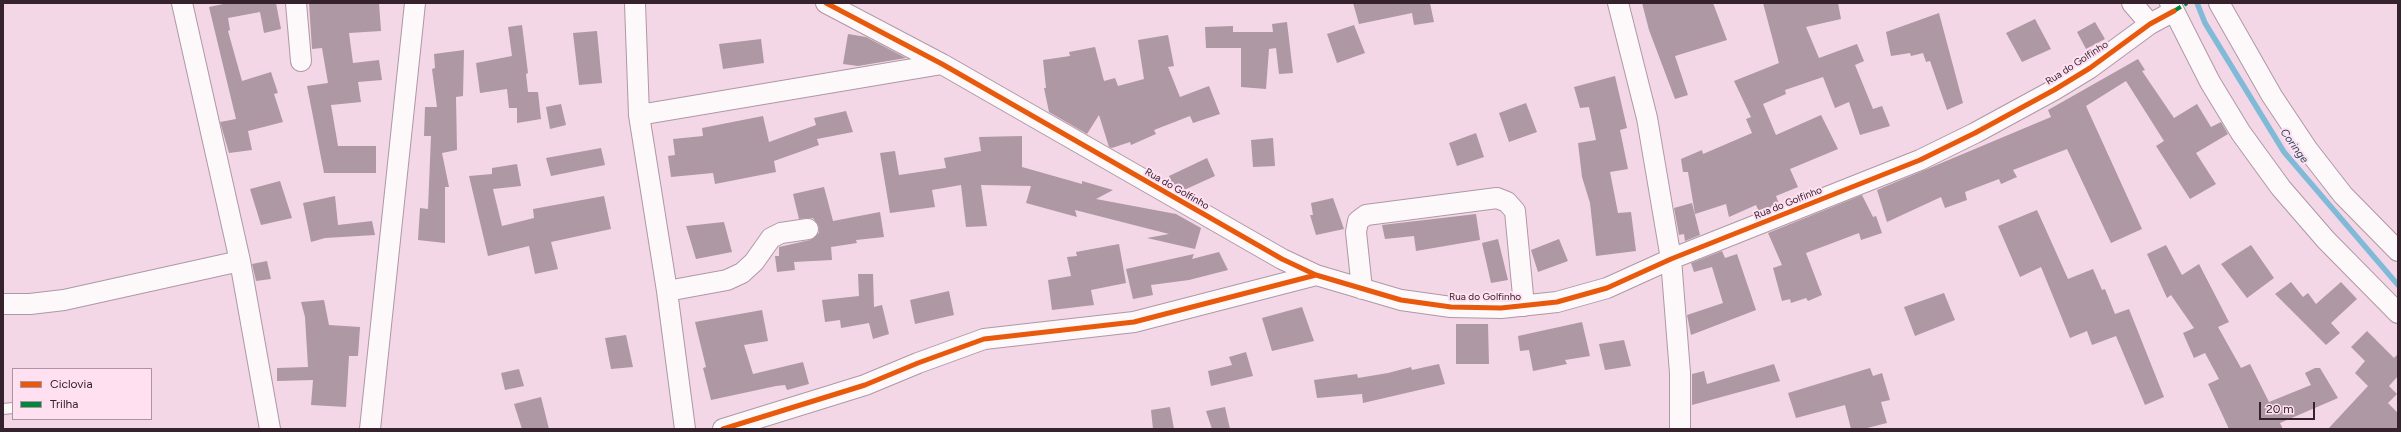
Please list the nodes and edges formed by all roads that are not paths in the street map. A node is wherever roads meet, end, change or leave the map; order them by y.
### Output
1 (182, 3) edge
2 (296, 3) edge
3 (415, 3) edge
4 (635, 3) edge
5 (826, 3) edge
6 (1618, 3) edge
7 (2132, 3) edge
8 (2219, 3) edge
9 (2172, 7) edge
10 (2150, 24) junction
11 (301, 61) dead end
12 (942, 64) junction
13 (639, 115) junction
14 (808, 229) dead end
15 (2398, 252) edge
16 (1671, 259) junction
17 (240, 261) junction
18 (1316, 275) junction
19 (1362, 290) junction
20 (667, 291) junction
21 (3, 304) edge
22 (1524, 306) junction
23 (2398, 313) edge
24 (270, 429) edge
25 (370, 429) edge
26 (685, 429) edge
27 (723, 429) edge
28 (1680, 429) edge

1 - 17 street
2 - 11 street
3 - 25 street
4 - 13 street
5 - 12 street, Rua do Golfinho
6 - 16 street
7 - 10 street
8 - 15 street
9 - 10 street, Rua do Golfinho
9 - 23 street
10 - 16 street, Rua do Golfinho
12 - 13 street
12 - 18 street, Rua do Golfinho
13 - 20 street
14 - 20 street
16 - 22 street, Rua do Golfinho
16 - 28 street
17 - 21 street
17 - 24 street
18 - 19 street, Rua do Golfinho
18 - 27 street
19 - 22 street, Rua do Golfinho
19 - 22 street
20 - 26 street

